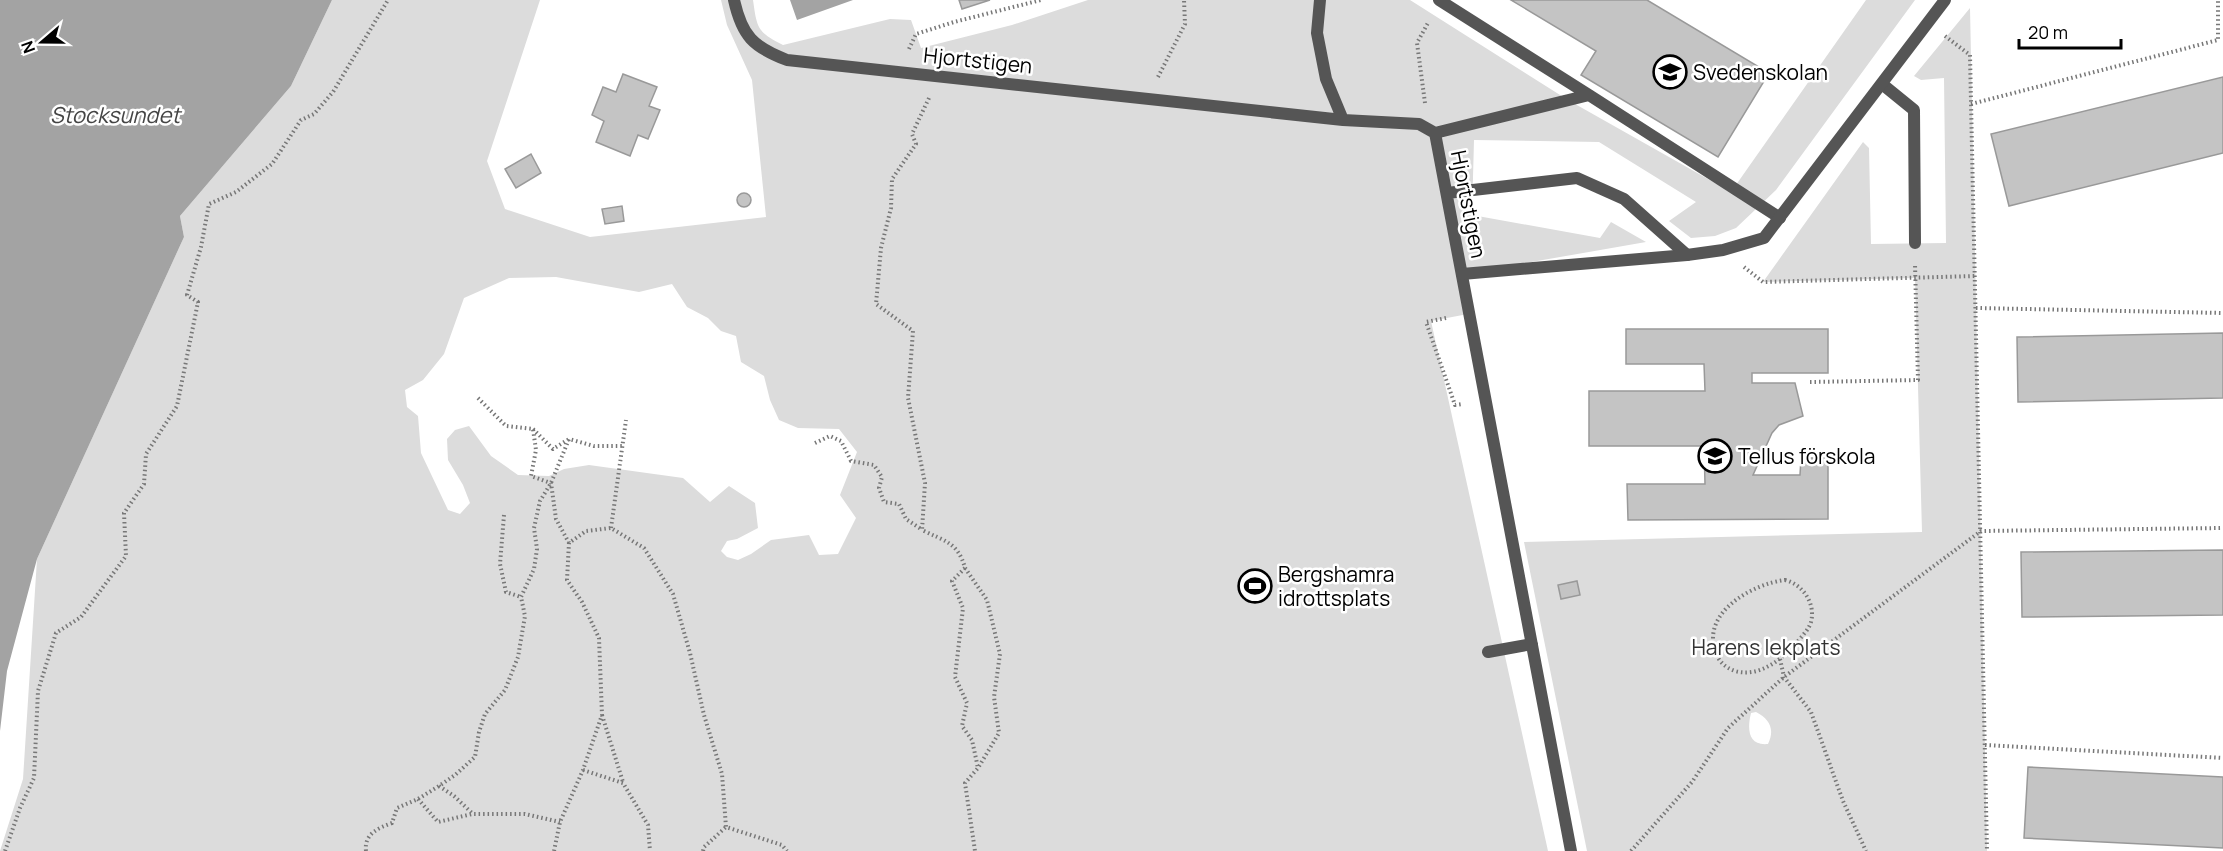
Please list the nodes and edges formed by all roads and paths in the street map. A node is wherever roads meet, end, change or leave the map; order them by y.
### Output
1 (380, 0) edge
2 (734, 0) edge
3 (1041, 0) edge
4 (1184, 0) edge
5 (1320, 0) edge
6 (1945, 0) edge
7 (2218, 0) edge
8 (1440, 1) edge
9 (387, 2) edge
10 (1929, 22) junction
11 (2221, 40) edge
12 (900, 72) junction
13 (939, 75) junction
14 (1882, 84) junction
15 (1589, 95) junction
16 (1145, 98) junction
17 (1971, 104) junction
18 (1343, 120) junction
19 (1419, 124) junction
20 (1435, 133) junction
21 (1447, 193) junction
22 (1780, 218) junction
23 (1915, 243) joint
24 (1723, 250) junction
25 (1687, 255) junction
26 (1462, 274) junction
27 (1975, 276) junction
28 (1915, 278) junction
29 (1976, 308) junction
30 (2223, 313) edge
31 (1451, 317) dead end
32 (1810, 382) dead end
33 (1461, 393) dead end
34 (478, 398) dead end
35 (626, 420) dead end
36 (532, 429) junction
37 (569, 439) junction
38 (815, 443) dead end
39 (622, 446) junction
40 (551, 483) junction
41 (504, 515) dead end
42 (611, 528) junction
43 (2223, 528) edge
44 (922, 530) junction
45 (1981, 531) junction
46 (569, 543) junction
47 (965, 567) junction
48 (521, 597) junction
49 (1532, 644) junction
50 (1488, 651) dead end
51 (1780, 659) junction
52 (1784, 676) junction
53 (602, 715) junction
54 (1985, 745) junction
55 (2223, 758) edge
56 (978, 768) junction
57 (583, 770) junction
58 (623, 783) junction
59 (439, 786) junction
60 (418, 799) junction
61 (472, 814) junction
62 (560, 822) junction
63 (726, 827) junction
64 (5, 851) edge
65 (366, 851) edge
66 (554, 851) edge
67 (650, 851) edge
68 (703, 851) edge
69 (787, 851) edge
70 (975, 851) edge
71 (1571, 851) edge
72 (1631, 851) edge
73 (1866, 851) edge
74 (1987, 851) edge

1 - 9 path
2 - 12 street, Hjortstigen
3 - 12 path
4 - 16 path
5 - 18 street
6 - 10 street, Hjortstigen
7 - 11 path
8 - 15 street
8 - 19 path
9 - 64 path
10 - 14 street, Hjortstigen
10 - 17 path
11 - 17 path
12 - 13 street, Hjortstigen
13 - 16 street, Hjortstigen
13 - 44 path
14 - 22 street, Hjortstigen
14 - 23 street
15 - 20 street
15 - 22 street
16 - 18 street, Hjortstigen
17 - 27 path
18 - 19 street, Hjortstigen
19 - 20 street, Hjortstigen
20 - 21 street, Hjortstigen
21 - 25 street
21 - 26 street, Hjortstigen
22 - 24 street, Hjortstigen
23 - 28 path
24 - 25 street, Hjortstigen
24 - 28 path
25 - 26 street, Hjortstigen
26 - 49 street
27 - 28 path
27 - 29 path
28 - 32 path
29 - 30 path
29 - 45 path
31 - 33 path
34 - 36 path
35 - 39 path
36 - 37 path
36 - 40 path
37 - 39 path
37 - 40 path
38 - 44 path
39 - 42 path
40 - 46 path
40 - 48 path
41 - 48 path
42 - 46 path
42 - 63 path
43 - 45 path
44 - 47 path
45 - 52 path
45 - 54 path
46 - 53 path
47 - 56 path
47 - 56 path
48 - 59 path
49 - 50 street
49 - 71 street
51 - 51 path
51 - 52 path
52 - 72 path
52 - 73 path
53 - 57 path
53 - 58 path
54 - 55 path
54 - 74 path
56 - 70 path
57 - 58 path
57 - 62 path
58 - 67 path
59 - 60 path
59 - 61 path
60 - 61 path
60 - 65 path
61 - 62 path
62 - 66 path
63 - 68 path
63 - 69 path

